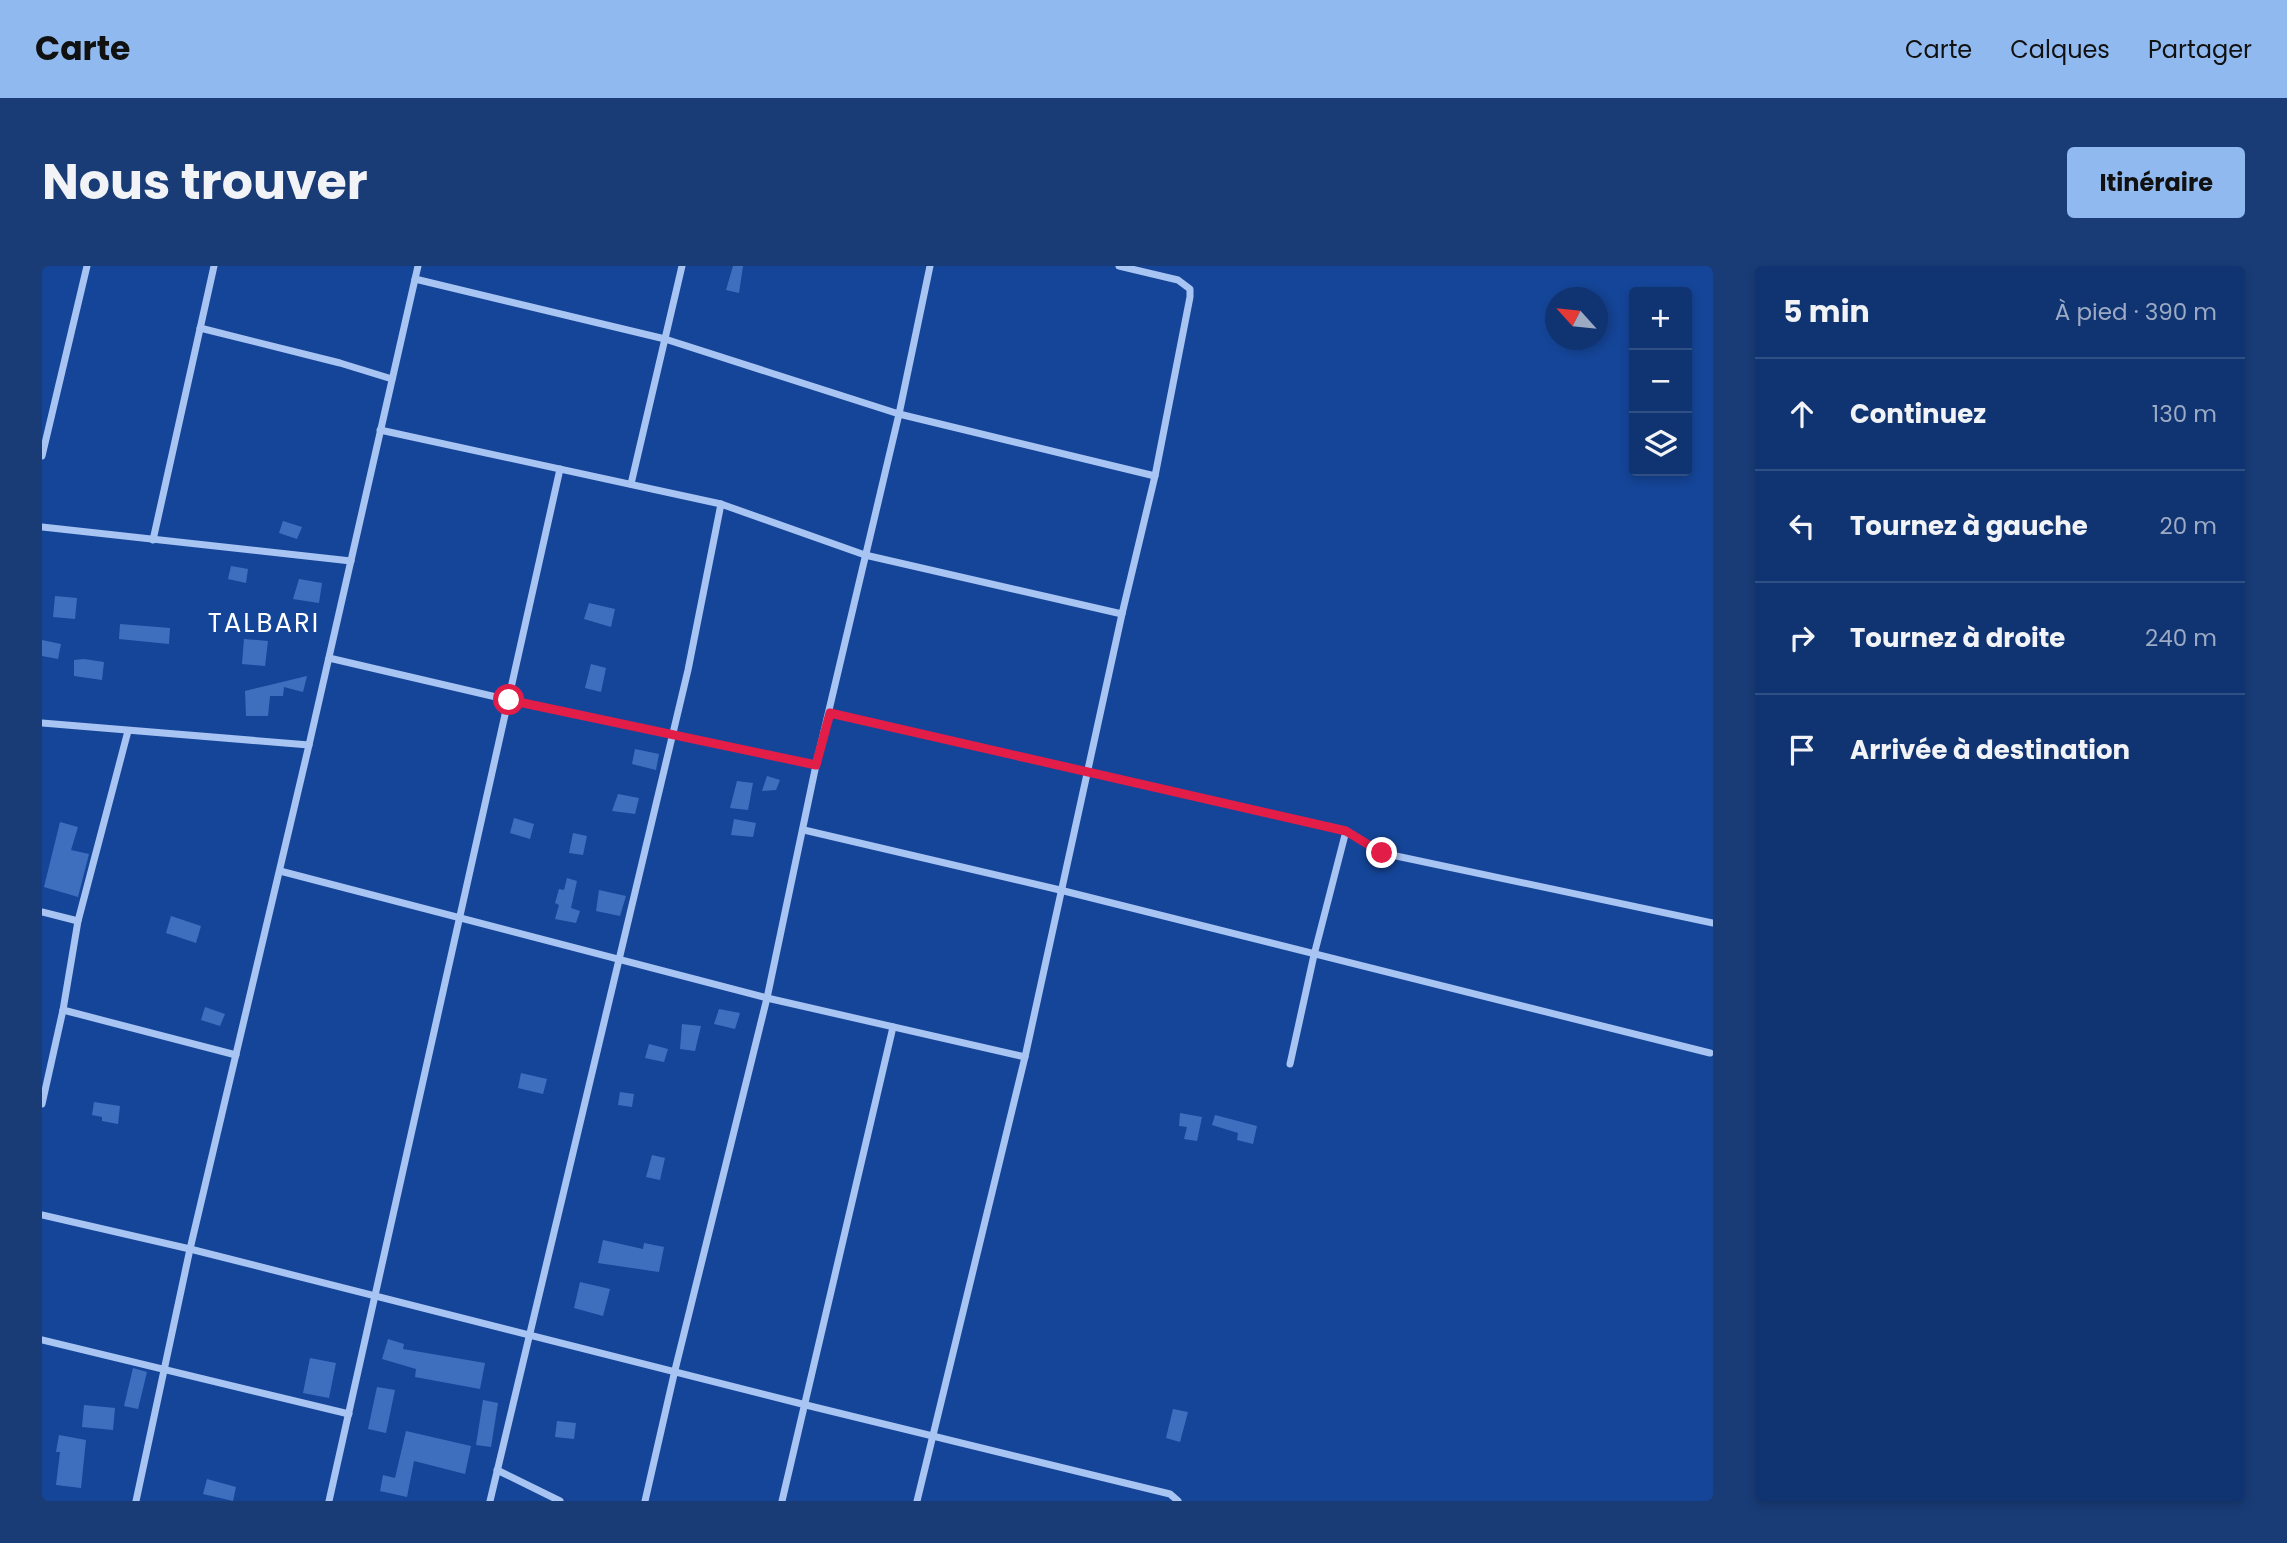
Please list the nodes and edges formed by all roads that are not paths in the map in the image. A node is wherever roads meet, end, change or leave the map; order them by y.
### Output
1 (87, 266) edge
2 (214, 266) edge
3 (418, 266) edge
4 (682, 266) edge
5 (930, 266) edge
6 (1119, 266) edge
7 (415, 279) junction
8 (200, 328) junction
9 (665, 339) junction
10 (392, 379) junction
11 (899, 414) junction
12 (380, 430) junction
13 (42, 456) edge
14 (560, 469) junction
15 (1155, 476) junction
16 (631, 484) junction
17 (721, 504) junction
18 (42, 527) edge
19 (153, 540) junction
20 (865, 555) junction
21 (351, 561) junction
22 (1122, 614) junction
23 (329, 658) junction
24 (509, 700) junction
25 (830, 713) junction
26 (42, 723) edge
27 (128, 731) junction
28 (672, 734) junction
29 (309, 745) junction
30 (816, 765) junction
31 (1087, 772) junction
32 (804, 830) junction
33 (1346, 831) junction
34 (280, 871) junction
35 (1060, 890) junction
36 (42, 912) edge
37 (460, 918) junction
38 (78, 921) junction
39 (1713, 923) edge
40 (1314, 955) junction
41 (618, 960) junction
42 (767, 998) junction
43 (63, 1010) junction
44 (893, 1027) junction
45 (1710, 1053) dead end
46 (236, 1055) junction
47 (1025, 1057) junction
48 (1290, 1064) dead end
49 (42, 1104) edge
50 (42, 1215) edge
51 (190, 1249) junction
52 (376, 1295) junction
53 (531, 1335) junction
54 (42, 1340) edge
55 (165, 1368) junction
56 (675, 1370) junction
57 (806, 1405) junction
58 (349, 1414) junction
59 (933, 1436) junction
60 (498, 1470) junction
61 (136, 1501) edge
62 (329, 1501) edge
63 (490, 1501) edge
64 (560, 1501) edge
65 (645, 1501) edge
66 (782, 1501) edge
67 (917, 1501) edge
68 (1178, 1501) edge

1 - 13 street
2 - 8 street
3 - 7 street
4 - 9 street
5 - 11 street
6 - 15 street
7 - 9 street
7 - 10 street
8 - 10 street
8 - 19 street
9 - 11 street
9 - 16 street
10 - 12 street
11 - 15 street
11 - 20 street
12 - 14 street
12 - 21 street
14 - 16 street
14 - 24 street
15 - 22 street
16 - 17 street
17 - 20 street
17 - 28 street
18 - 19 street
19 - 21 street
20 - 22 street
20 - 25 street
21 - 23 street
22 - 31 street
23 - 24 street
23 - 29 street
24 - 28 street
24 - 37 street
25 - 30 street
25 - 31 street
26 - 27 street
27 - 29 street
27 - 38 street
28 - 30 street
28 - 41 street
29 - 34 street
30 - 32 street
31 - 33 street
31 - 35 street
32 - 35 street
32 - 42 street
33 - 39 street
33 - 40 street
34 - 37 street
34 - 46 street
35 - 40 street
35 - 47 street
36 - 38 street
37 - 41 street
37 - 52 street
38 - 43 street
40 - 45 street
40 - 48 street
41 - 42 street
41 - 53 street
42 - 44 street
42 - 56 street
43 - 46 street
43 - 49 street
44 - 47 street
44 - 57 street
46 - 51 street
47 - 59 street
50 - 51 street
51 - 52 street
51 - 55 street
52 - 53 street
52 - 58 street
53 - 56 street
53 - 60 street
54 - 55 street
55 - 58 street
55 - 61 street
56 - 57 street
56 - 65 street
57 - 59 street
57 - 66 street
58 - 62 street
59 - 67 street
59 - 68 street
60 - 63 street
60 - 64 street

